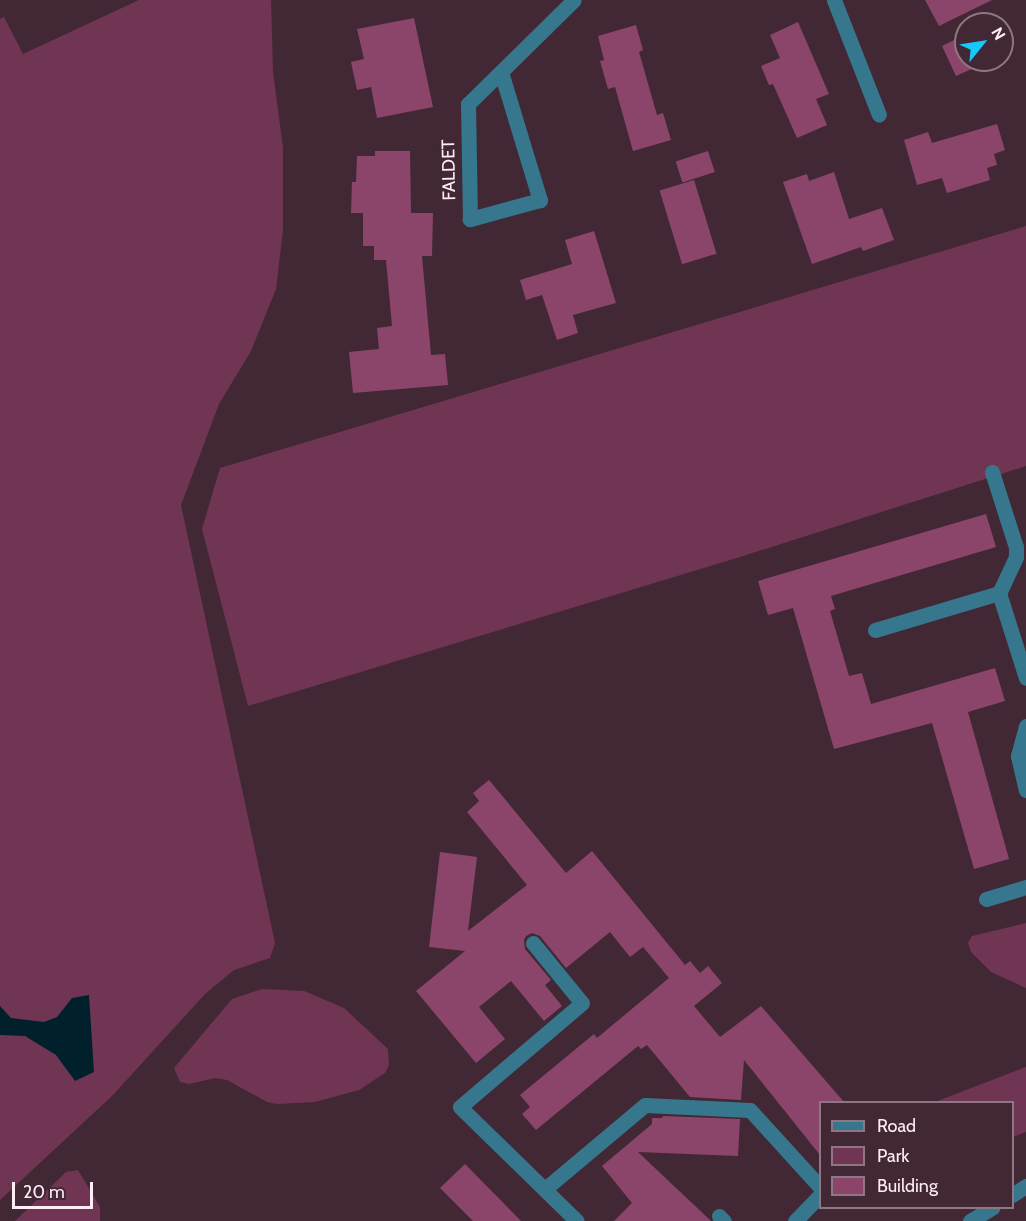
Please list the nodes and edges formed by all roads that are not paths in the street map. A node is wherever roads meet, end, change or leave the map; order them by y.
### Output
1 (574, 0) edge
2 (834, 0) edge
3 (501, 72) junction
4 (879, 115) dead end
5 (992, 472) dead end
6 (999, 593) junction
7 (875, 630) dead end
8 (1026, 678) edge
9 (1026, 726) edge
10 (1026, 790) edge
11 (1026, 887) edge
12 (986, 899) dead end
13 (533, 943) dead end
14 (819, 1186) edge
15 (546, 1188) junction
16 (819, 1196) edge
17 (990, 1209) edge
18 (578, 1221) edge
19 (795, 1221) edge
20 (970, 1221) edge

1 - 3 street, FALDET
2 - 4 street
3 - 3 street, FALDET
5 - 6 street
6 - 7 street
6 - 8 street
9 - 10 street
11 - 12 street
13 - 15 street
14 - 15 street
15 - 18 street
16 - 19 street
17 - 20 street

